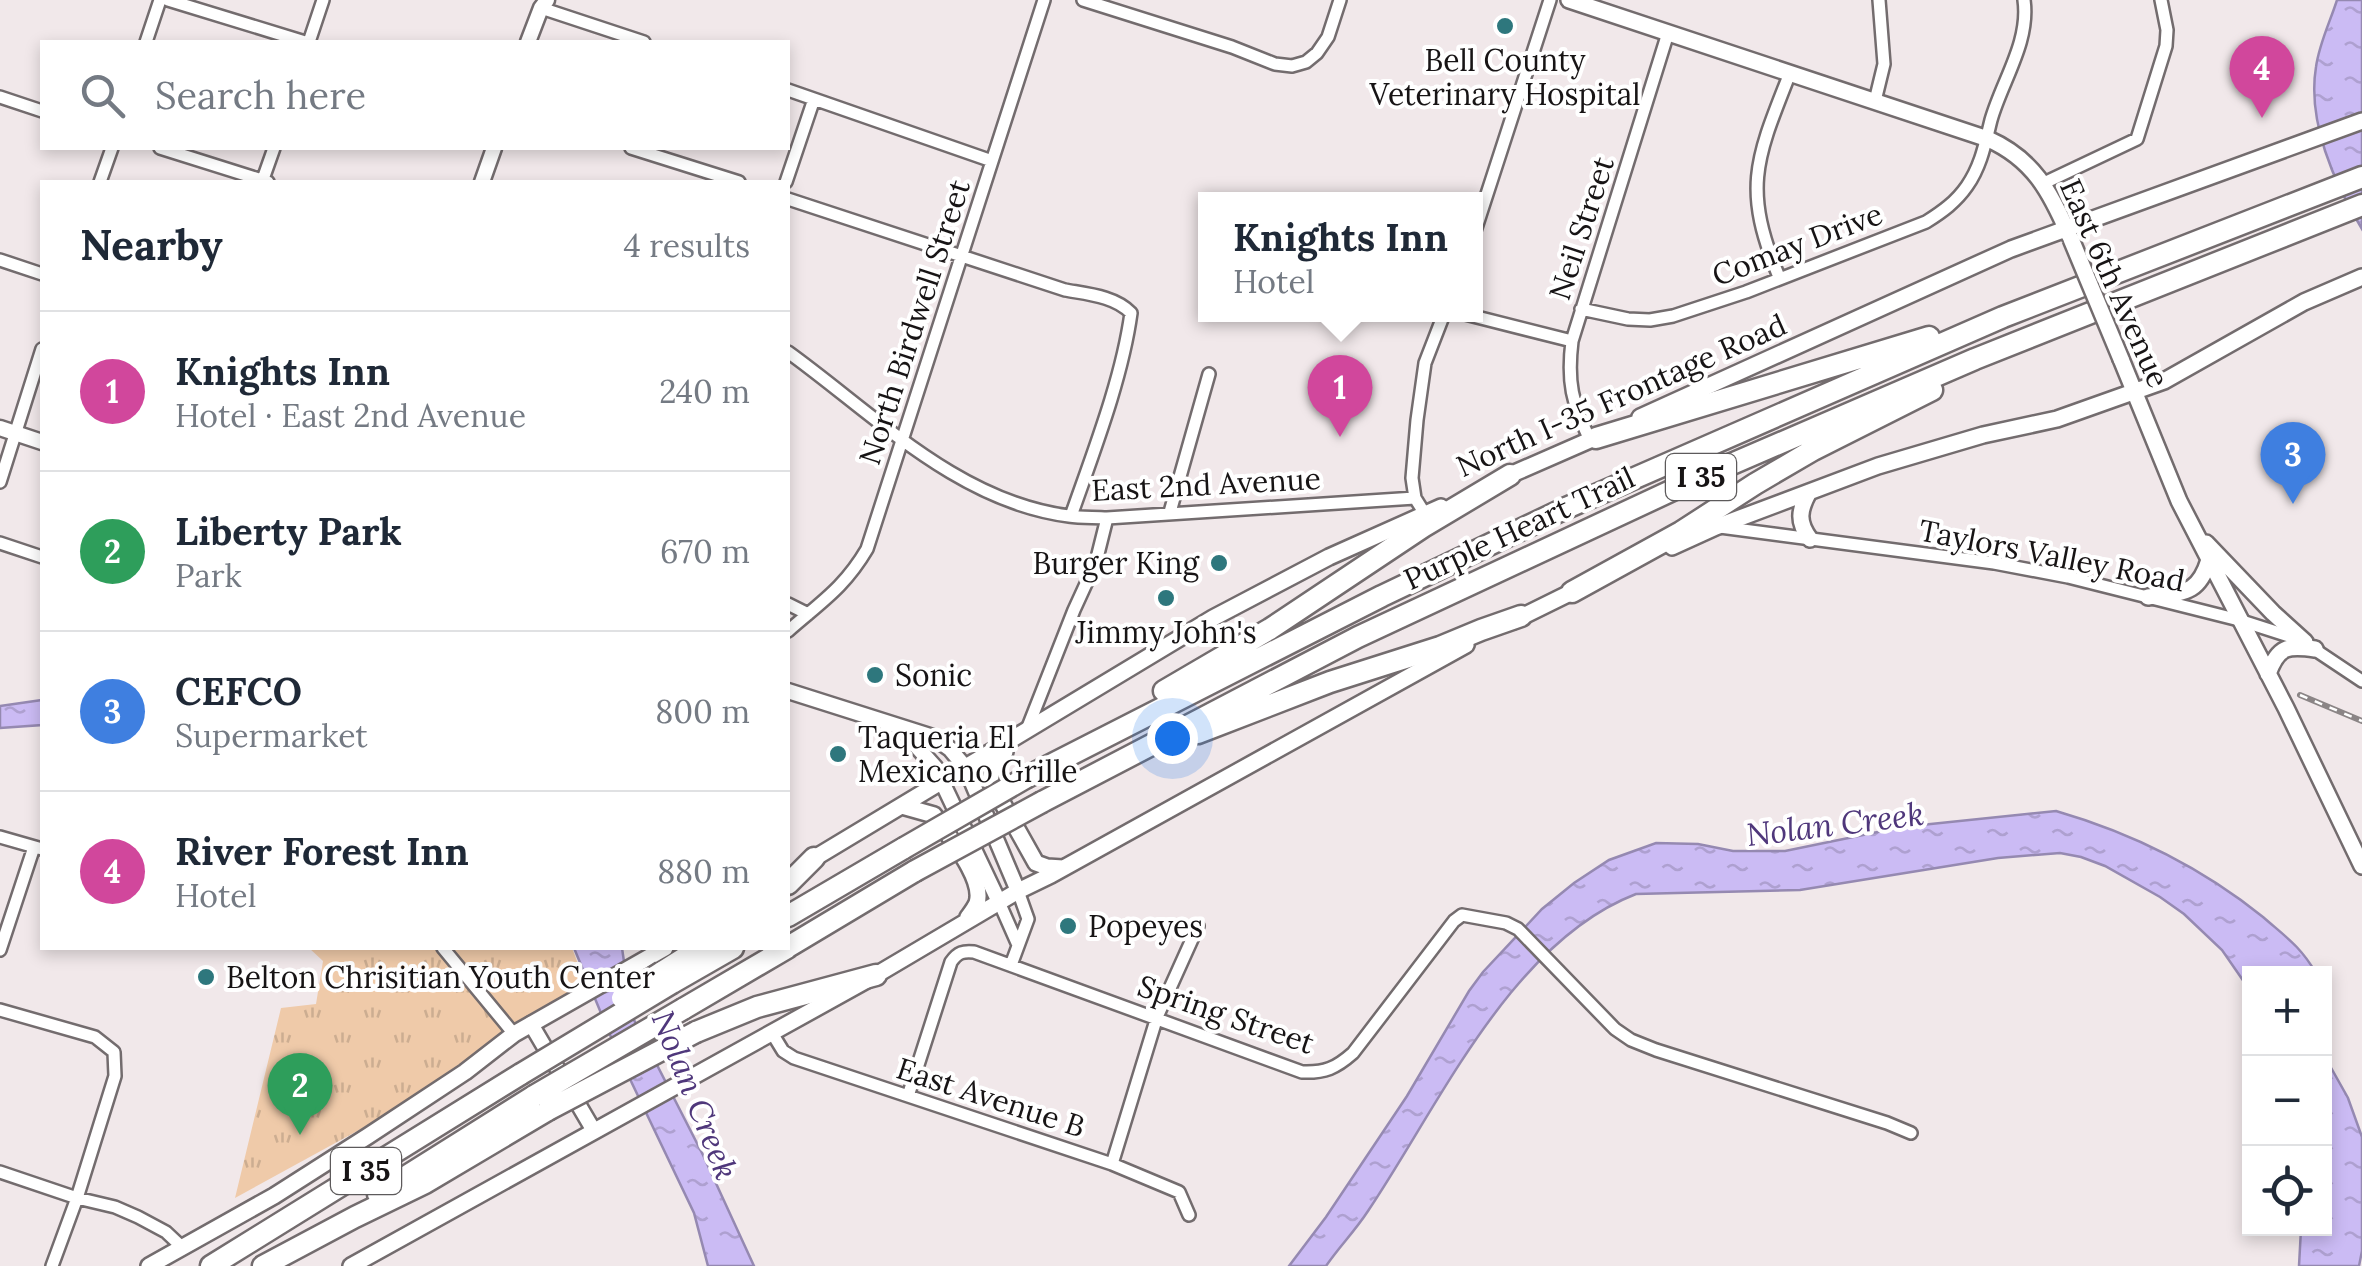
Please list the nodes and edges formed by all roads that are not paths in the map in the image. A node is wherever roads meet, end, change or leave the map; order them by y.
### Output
1 (160, 0) edge
2 (168, 0) edge
3 (324, 0) edge
4 (1044, 0) edge
5 (1083, 0) edge
6 (1340, 0) edge
7 (1550, 0) edge
8 (1569, 0) edge
9 (1879, 0) edge
10 (2024, 0) edge
11 (2161, 0) edge
12 (544, 4) edge
13 (1668, 33) junction
14 (147, 40) edge
15 (300, 40) edge
16 (308, 40) edge
17 (529, 40) edge
18 (639, 40) edge
19 (1790, 74) junction
20 (790, 91) edge
21 (0, 98) edge
22 (814, 99) junction
23 (1874, 102) junction
24 (40, 110) edge
25 (2358, 122) edge
26 (1988, 139) junction
27 (111, 150) edge
28 (166, 150) edge
29 (273, 150) edge
30 (493, 150) edge
31 (637, 150) edge
32 (992, 160) junction
33 (2362, 177) edge
34 (101, 180) edge
35 (258, 180) edge
36 (265, 180) edge
37 (483, 180) edge
38 (732, 180) edge
39 (787, 180) edge
40 (2042, 184) junction
41 (790, 199) edge
42 (2362, 205) edge
43 (1483, 206) edge
44 (2068, 234) junction
45 (960, 256) junction
46 (0, 260) edge
47 (40, 273) edge
48 (1779, 277) junction
49 (2362, 277) edge
50 (1581, 310) junction
51 (2003, 317) junction
52 (1483, 319) edge
53 (1441, 322) edge
54 (2045, 331) junction
55 (1572, 342) junction
56 (790, 354) edge
57 (40, 355) edge
58 (1209, 374) dead end
59 (2132, 392) junction
60 (0, 428) edge
61 (16, 433) junction
62 (903, 439) junction
63 (1593, 439) junction
64 (40, 441) edge
65 (1510, 475) junction
66 (0, 482) edge
67 (1810, 492) junction
68 (1414, 498) junction
69 (1170, 512) junction
70 (1425, 514) junction
71 (1071, 516) junction
72 (1107, 518) junction
73 (1716, 527) junction
74 (2193, 529) junction
75 (1810, 539) junction
76 (0, 544) edge
77 (40, 556) edge
78 (2208, 560) junction
79 (1572, 592) junction
80 (2148, 597) junction
81 (790, 605) edge
82 (808, 614) junction
83 (1522, 616) junction
84 (2239, 620) junction
85 (790, 628) edge
86 (2310, 646) junction
87 (2268, 674) junction
88 (2362, 681) edge
89 (790, 692) edge
90 (900, 728) junction
91 (1026, 732) junction
92 (1066, 756) junction
93 (966, 768) junction
94 (1094, 774) junction
95 (944, 782) junction
96 (902, 806) junction
97 (0, 837) edge
98 (38, 848) edge
99 (814, 858) junction
100 (2362, 866) edge
101 (1064, 868) junction
102 (790, 873) edge
103 (790, 882) edge
104 (1018, 891) junction
105 (999, 902) junction
106 (790, 915) edge
107 (1198, 926) dead end
108 (941, 938) junction
109 (790, 945) edge
110 (1018, 945) junction
111 (0, 950) edge
112 (445, 950) edge
113 (662, 950) edge
114 (698, 950) edge
115 (728, 950) edge
116 (782, 950) edge
117 (1011, 965) junction
118 (876, 975) junction
119 (667, 977) junction
120 (0, 1010) edge
121 (1157, 1017) junction
122 (538, 1020) junction
123 (772, 1033) junction
124 (514, 1034) junction
125 (908, 1096) junction
126 (541, 1103) junction
127 (594, 1130) junction
128 (1911, 1133) dead end
129 (1112, 1164) junction
130 (0, 1172) edge
131 (77, 1198) junction
132 (1189, 1215) dead end
133 (183, 1248) junction
134 (52, 1266) edge
135 (150, 1266) edge
136 (211, 1266) edge
137 (262, 1266) edge
138 (352, 1266) edge

1 - 14 street
2 - 15 street
3 - 16 street
4 - 32 street, North Birdwell Street
5 - 6 street
7 - 43 street
8 - 13 main road, East 6th Avenue
9 - 23 street
10 - 26 street, Comay Drive
11 - 40 street
12 - 17 street
12 - 18 street
13 - 19 main road, East 6th Avenue
13 - 50 street, Neil Street
19 - 23 main road, East 6th Avenue
19 - 48 street
20 - 22 street
21 - 24 street
22 - 32 street
22 - 39 street
23 - 26 main road, East 6th Avenue
25 - 44 main road, North I-35 Frontage Road
26 - 40 main road, East 6th Avenue
26 - 48 street, Comay Drive
27 - 34 street
28 - 35 street
29 - 36 street
30 - 37 street
31 - 38 street
32 - 45 street, North Birdwell Street
33 - 51 highway, Purple Heart Trail / I 35
40 - 44 main road, East 6th Avenue
41 - 45 street
42 - 54 highway, Purple Heart Trail / I 35
44 - 59 main road, East 6th Avenue, bridge
44 - 63 main road, North I-35 Frontage Road
45 - 62 street, North Birdwell Street
45 - 71 street
46 - 47 street
48 - 50 street, Comay Drive
49 - 59 main road
50 - 55 street, Neil Street
51 - 63 highway
51 - 92 highway, Purple Heart Trail / I 35
52 - 55 street
53 - 68 street
54 - 79 highway
54 - 94 highway, Purple Heart Trail / I 35
55 - 63 street, Neil Street
56 - 62 street, East 2nd Avenue
57 - 61 street
58 - 69 street
59 - 67 main road
59 - 74 main road, East 6th Avenue
60 - 61 street
61 - 64 street
61 - 66 street
62 - 71 street, East 2nd Avenue
62 - 82 street, North Birdwell Street
63 - 65 main road, North I-35 Frontage Road
65 - 70 main road, North I-35 Frontage Road
65 - 92 highway
67 - 73 main road
67 - 75 main road
68 - 69 street, East 2nd Avenue
68 - 70 street
69 - 72 street, East 2nd Avenue
70 - 91 main road, North I-35 Frontage Road
71 - 72 street, East 2nd Avenue
72 - 91 street
73 - 75 street, Taylors Valley Road
73 - 79 main road
74 - 78 main road, East 6th Avenue
74 - 86 main road
75 - 80 street, Taylors Valley Road
76 - 77 street
78 - 80 main road
78 - 84 main road, East 6th Avenue
79 - 83 main road
80 - 84 street, Taylors Valley Road
81 - 82 street
82 - 85 street, North Birdwell Street
83 - 94 highway
83 - 101 main road
84 - 86 street, Taylors Valley Road
84 - 87 main road, East 6th Avenue
86 - 87 main road
86 - 88 street, Taylors Valley Road
87 - 100 main road, East 6th Avenue
89 - 90 street
90 - 93 street
90 - 95 street
91 - 93 main road, North I-35 Frontage Road
91 - 101 main road
92 - 106 highway, Purple Heart Trail / I 35, bridge
93 - 95 main road, North I-35 Frontage Road
93 - 104 street
94 - 109 highway, Purple Heart Trail / I 35, bridge
95 - 96 main road, North I-35 Frontage Road
95 - 105 street
96 - 99 main road, North I-35 Frontage Road
96 - 108 main road
97 - 98 street
98 - 111 street
99 - 102 main road, North I-35 Frontage Road
99 - 103 highway
101 - 104 main road
104 - 105 main road
104 - 110 street
105 - 108 main road
105 - 110 street
107 - 121 street
108 - 118 main road
110 - 117 street
112 - 124 street
113 - 122 main road
114 - 119 highway
115 - 119 highway
116 - 126 highway, Purple Heart Trail / I 35, bridge
117 - 121 street, Spring Street
117 - 125 street, Spring Street
118 - 123 main road
118 - 126 highway, bridge
119 - 136 highway, I 35, bridge
120 - 131 street
121 - 128 street, Spring Street
121 - 129 street
122 - 124 main road
122 - 127 street
123 - 125 street, East Avenue B
123 - 127 main road
124 - 133 main road
125 - 129 street, East Avenue B
126 - 137 highway, Purple Heart Trail / I 35
127 - 138 main road
129 - 132 street, East Avenue B
130 - 131 street
131 - 133 street
131 - 134 street
133 - 135 main road

